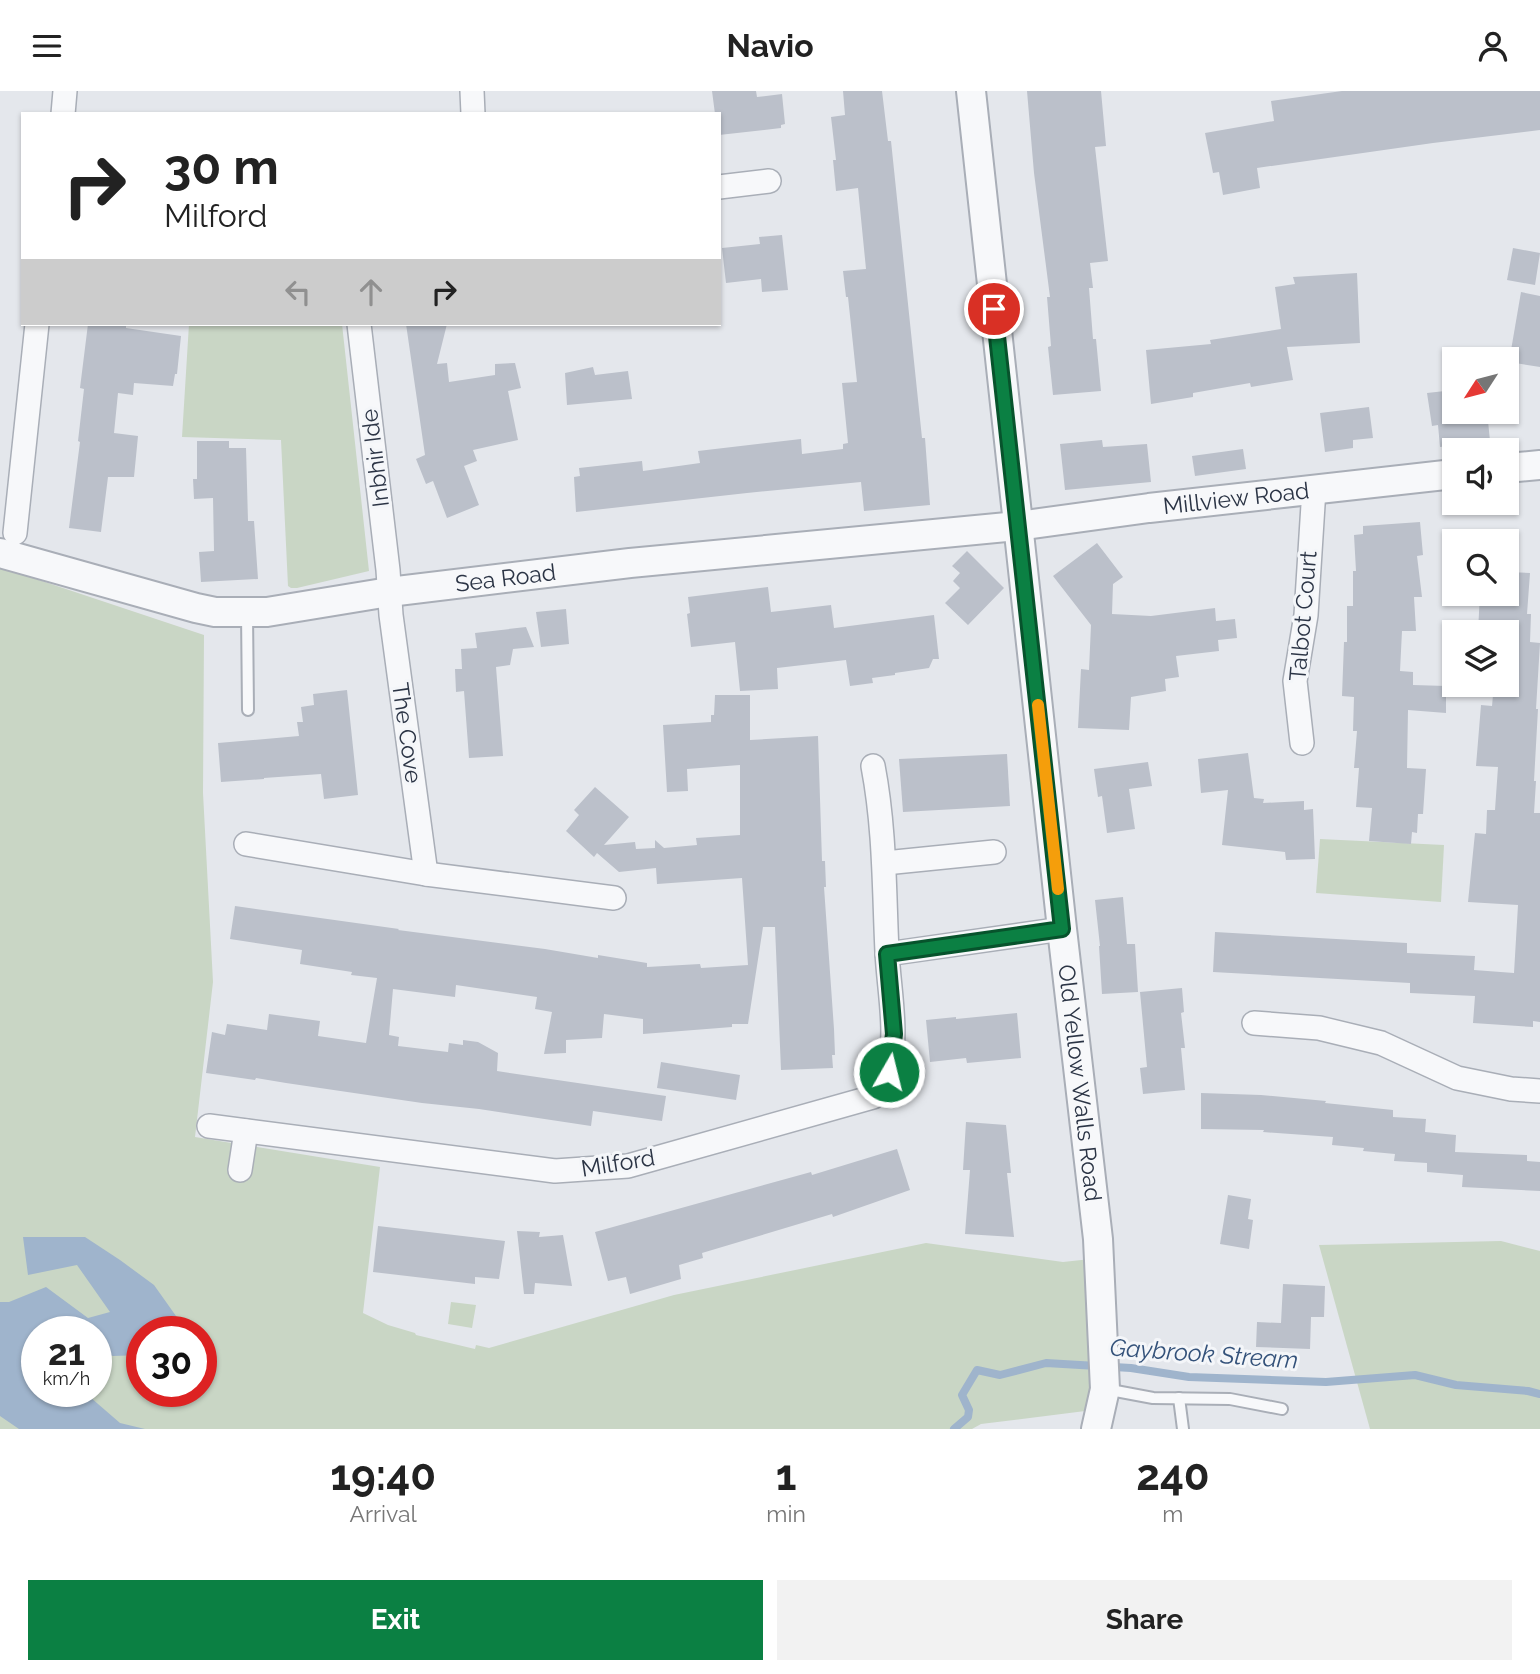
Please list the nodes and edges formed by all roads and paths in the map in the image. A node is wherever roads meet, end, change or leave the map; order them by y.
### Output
1 (65, 91) edge
2 (472, 91) edge
3 (971, 91) edge
4 (63, 112) edge
5 (473, 112) edge
6 (769, 180) dead end
7 (721, 187) edge
8 (37, 326) edge
9 (359, 326) edge
10 (1540, 465) edge
11 (1519, 467) edge
12 (1442, 475) edge
13 (1314, 489) junction
14 (1018, 526) junction
15 (7, 543) edge
16 (389, 592) junction
17 (247, 613) junction
18 (248, 710) dead end
19 (1302, 743) dead end
20 (873, 766) dead end
21 (246, 844) dead end
22 (994, 852) dead end
23 (885, 863) junction
24 (426, 874) junction
25 (614, 898) dead end
26 (1062, 929) junction
27 (887, 954) junction
28 (1254, 1023) dead end
29 (1540, 1091) edge
30 (209, 1126) dead end
31 (246, 1131) junction
32 (240, 1170) dead end
33 (1105, 1386) junction
34 (1179, 1398) junction
35 (1282, 1409) dead end
36 (1096, 1429) edge
37 (1183, 1429) edge

1 - 4 street
2 - 5 street
3 - 14 street, Old Yellow Walls Road
6 - 7 street
8 - 15 street
9 - 16 street, Inbhir Ide
10 - 11 street
12 - 13 street, Millview Road
13 - 14 street, Millview Road
13 - 19 street, Talbot Court
14 - 16 street, Sea Road
14 - 26 street, Old Yellow Walls Road
15 - 17 street, Sea Road
16 - 17 street, Sea Road
16 - 24 street, The Cove
17 - 18 lane
20 - 23 street, Milford
21 - 24 street
22 - 23 street
23 - 27 street, Milford
24 - 25 street
26 - 27 street
26 - 33 street, Old Yellow Walls Road
27 - 31 street, Milford
28 - 29 street
30 - 31 street, Milford
31 - 32 street
33 - 34 lane
33 - 36 street
34 - 35 lane
34 - 37 lane

